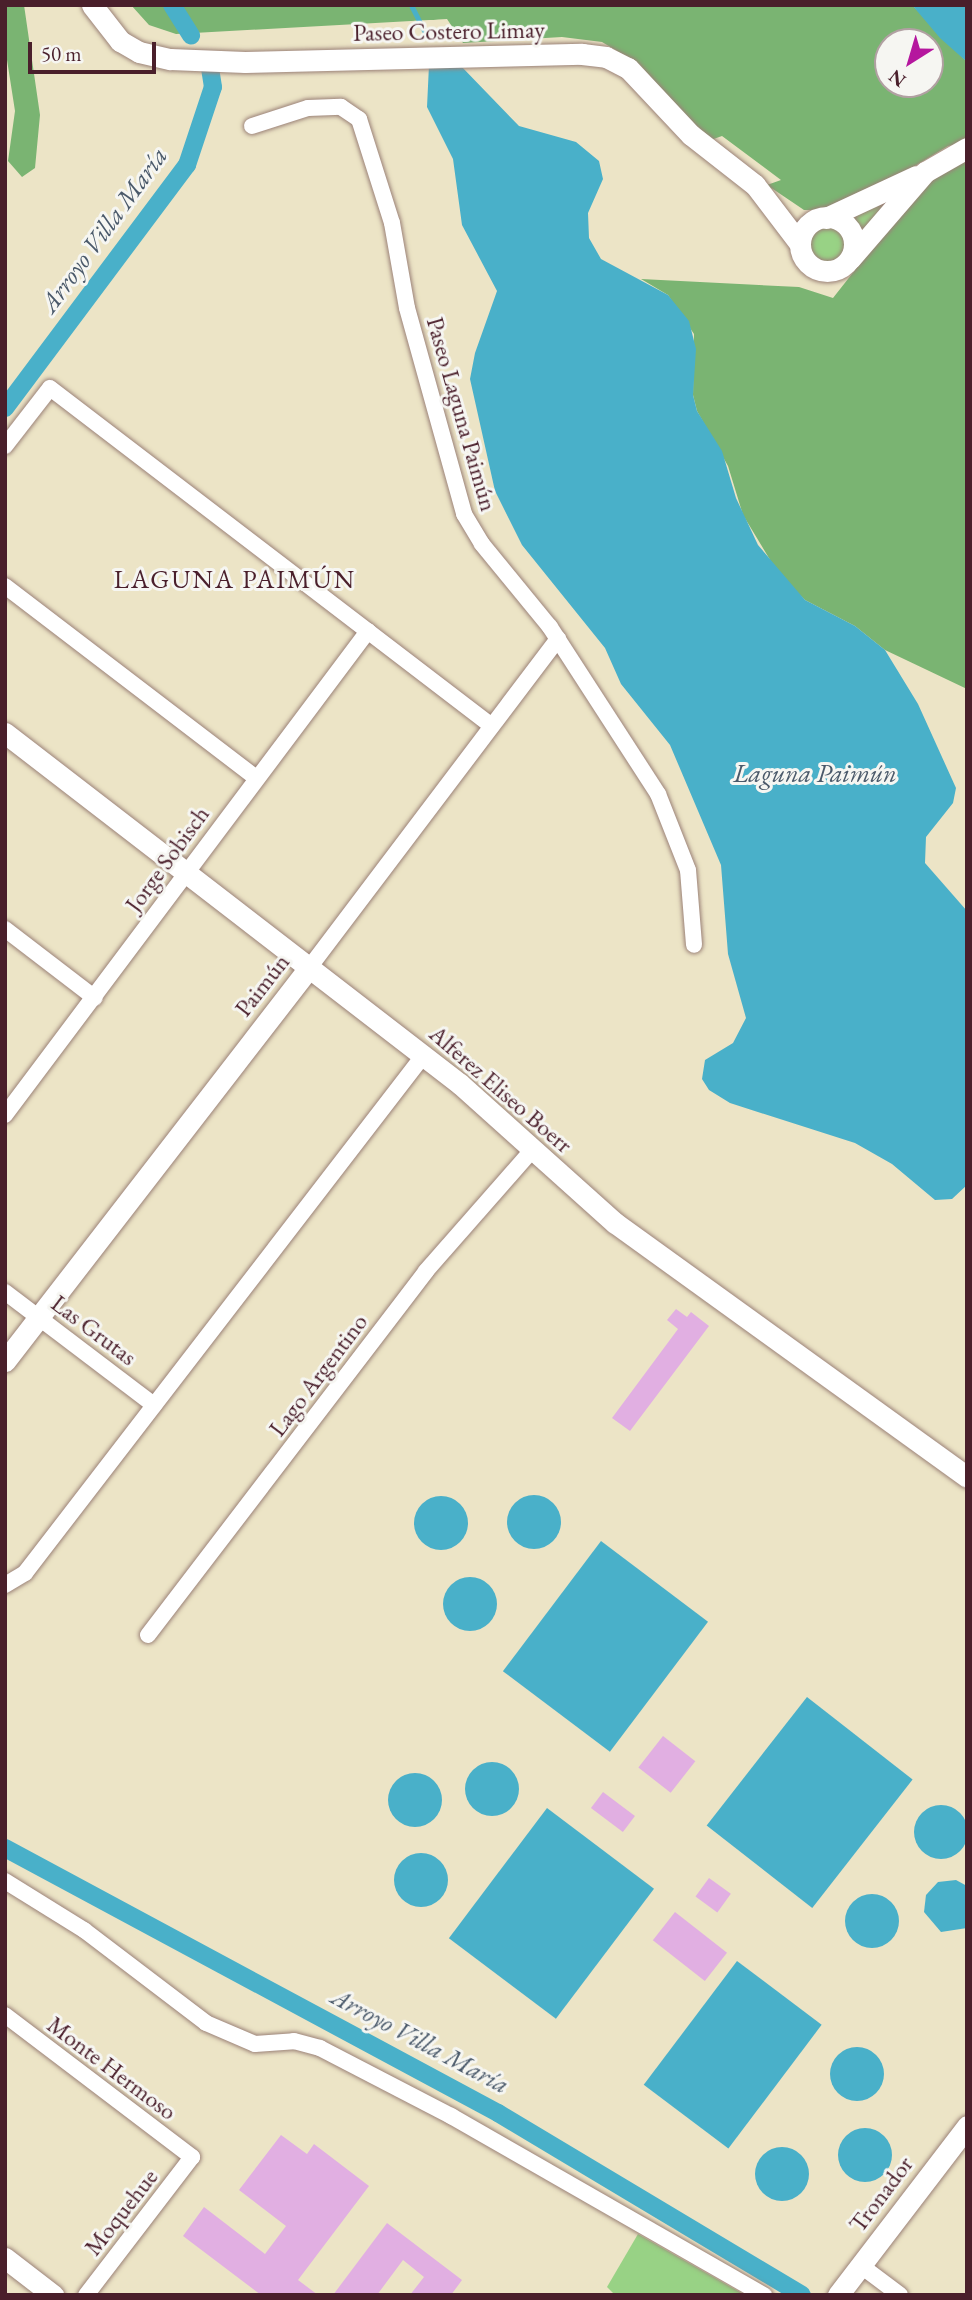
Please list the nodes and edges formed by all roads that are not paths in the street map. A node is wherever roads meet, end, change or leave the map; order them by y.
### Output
1 (92, 5) edge
2 (252, 126) dead end
3 (967, 148) edge
4 (925, 172) junction
5 (771, 202) junction
6 (819, 220) junction
7 (800, 244) junction
8 (848, 260) junction
9 (5, 446) edge
10 (5, 586) edge
11 (368, 631) junction
12 (558, 639) junction
13 (492, 726) junction
14 (5, 733) edge
15 (256, 778) junction
16 (185, 872) junction
17 (5, 929) edge
18 (694, 945) dead end
19 (309, 968) junction
20 (95, 998) junction
21 (423, 1056) junction
22 (7, 1110) edge
23 (533, 1149) junction
24 (5, 1292) edge
25 (39, 1317) junction
26 (5, 1361) edge
27 (154, 1405) junction
28 (967, 1477) edge
29 (5, 1584) edge
30 (148, 1635) dead end
31 (5, 1881) edge
32 (5, 2015) edge
33 (963, 2139) edge
34 (192, 2157) joint
35 (5, 2258) edge
36 (860, 2265) junction
37 (52, 2295) edge
38 (86, 2295) edge
39 (764, 2295) edge
40 (838, 2295) edge
41 (900, 2295) edge

1 - 5 street, Paseo Costero Limay
2 - 12 street, Paseo Laguna Paimún
3 - 4 street
4 - 6 street
4 - 8 street
5 - 6 street, Paseo Costero Limay
5 - 7 street, Paseo Costero Limay
6 - 7 street
6 - 8 street, Paseo Costero Limay
7 - 8 street, Paseo Costero Limay
9 - 11 street
10 - 15 street
11 - 13 street
11 - 15 street, Jorge Sobisch
12 - 13 street, Paimún
12 - 18 street, Paseo Laguna Paimún
13 - 19 street, Paimún
14 - 16 street, Alferez Eliseo Boerr
15 - 16 street, Jorge Sobisch
16 - 19 street, Alferez Eliseo Boerr
16 - 20 street, Jorge Sobisch
17 - 20 street
19 - 21 street, Alferez Eliseo Boerr
19 - 25 street, Paimún
20 - 22 street, Jorge Sobisch
21 - 23 street, Alferez Eliseo Boerr
21 - 27 street
23 - 28 street, Alferez Eliseo Boerr
23 - 30 street, Lago Argentino
24 - 25 street, Las Grutas
25 - 26 street, Paimún
25 - 27 street, Las Grutas
27 - 29 street
31 - 39 street
32 - 34 street, Monte Hermoso
33 - 36 street, Tronador
34 - 38 street, Moquehue
35 - 37 street
36 - 40 street, Tronador
36 - 41 street

